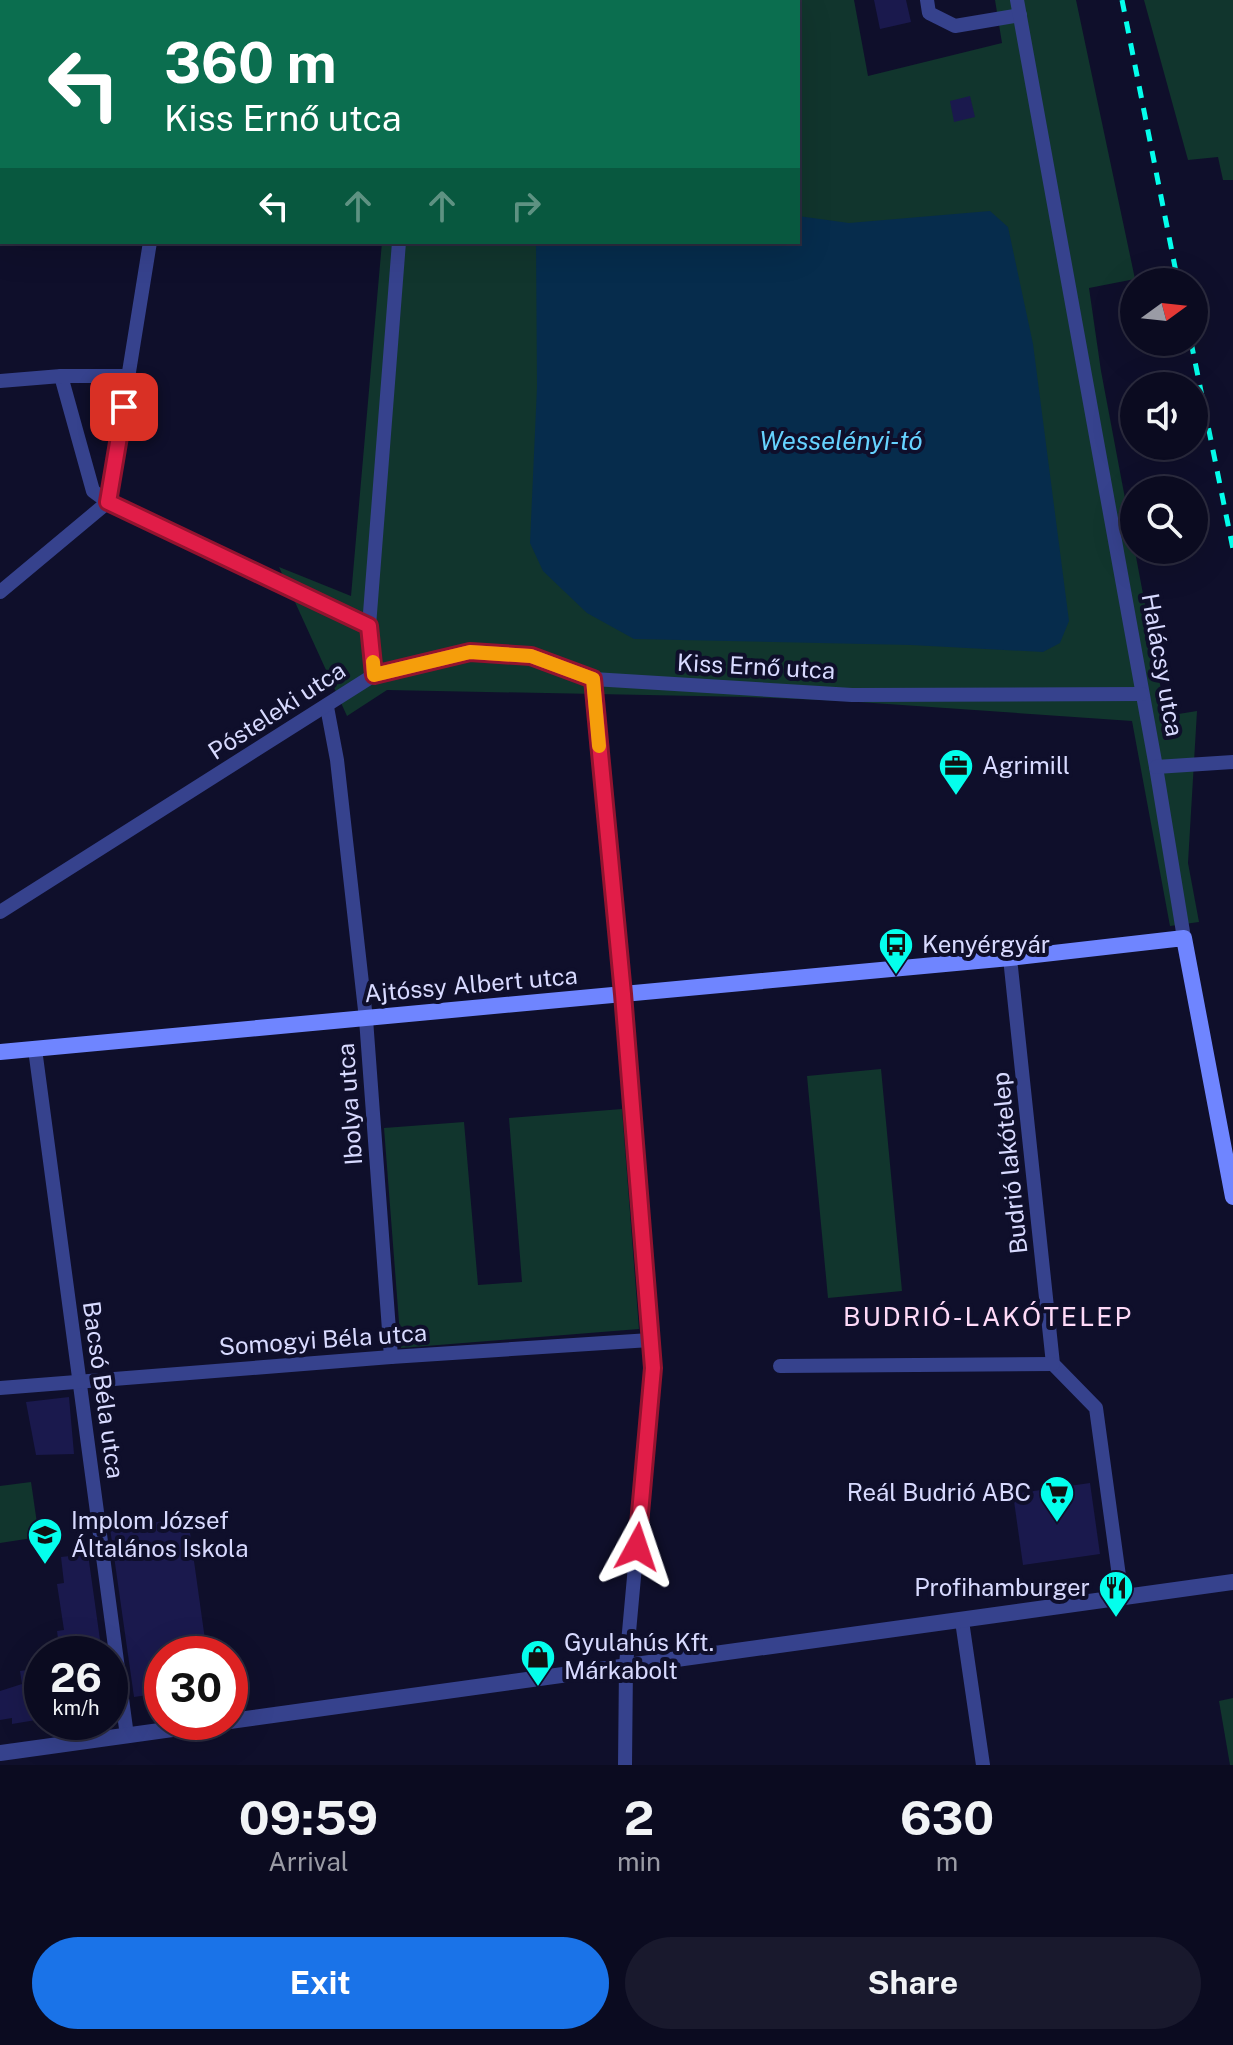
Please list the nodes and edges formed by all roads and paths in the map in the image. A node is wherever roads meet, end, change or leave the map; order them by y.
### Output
1 (927, 0) edge
2 (1018, 7) edge
3 (150, 244) edge
4 (399, 244) edge
5 (61, 376) junction
6 (130, 376) junction
7 (0, 381) edge
8 (108, 502) junction
9 (0, 592) edge
10 (369, 626) junction
11 (374, 675) junction
12 (593, 679) junction
13 (1142, 694) junction
14 (327, 707) junction
15 (1233, 762) edge
16 (1156, 767) junction
17 (0, 912) edge
18 (1184, 938) junction
19 (1010, 958) junction
20 (623, 994) junction
21 (366, 1019) junction
22 (35, 1049) junction
23 (0, 1052) edge
24 (1233, 1197) edge
25 (650, 1340) junction
26 (391, 1357) junction
27 (1053, 1364) junction
28 (780, 1366) dead end
29 (79, 1381) junction
30 (0, 1388) edge
31 (1233, 1582) edge
32 (1122, 1598) junction
33 (962, 1621) junction
34 (113, 1636) edge
35 (626, 1665) junction
36 (128, 1736) edge
37 (97, 1740) edge
38 (0, 1753) edge
39 (625, 1765) edge
40 (983, 1765) edge

1 - 2 street
2 - 13 street, Halácsy utca
3 - 6 street
4 - 10 street, Pósteleki utca
5 - 6 street
5 - 7 street
5 - 8 street
6 - 8 street
8 - 9 street
8 - 10 street
10 - 11 street, Pósteleki utca
11 - 12 street, Kiss Ernő utca
11 - 14 street, Pósteleki utca
12 - 13 street, Kiss Ernő utca
12 - 20 street
13 - 16 street, Halácsy utca
14 - 17 street, Pósteleki utca
14 - 21 street, Ibolya utca
15 - 16 street
16 - 18 street, Halácsy utca
18 - 19 main road, Ajtóssy Albert utca
18 - 24 main road, Halácsy utca
19 - 20 main road, Ajtóssy Albert utca
19 - 27 street, Budrió lakótelep
20 - 21 main road, Ajtóssy Albert utca
20 - 25 street
21 - 22 main road, Ajtóssy Albert utca
21 - 26 street, Ibolya utca
22 - 23 main road, Ajtóssy Albert utca
22 - 29 street, Bacsó Béla utca
25 - 26 street, Somogyi Béla utca
25 - 35 street
26 - 29 street, Somogyi Béla utca
27 - 28 street
27 - 32 street
29 - 30 street, Somogyi Béla utca
29 - 34 street, Bacsó Béla utca
31 - 32 street
32 - 33 street
33 - 35 street
33 - 40 street
35 - 36 street
35 - 39 street
37 - 38 street

